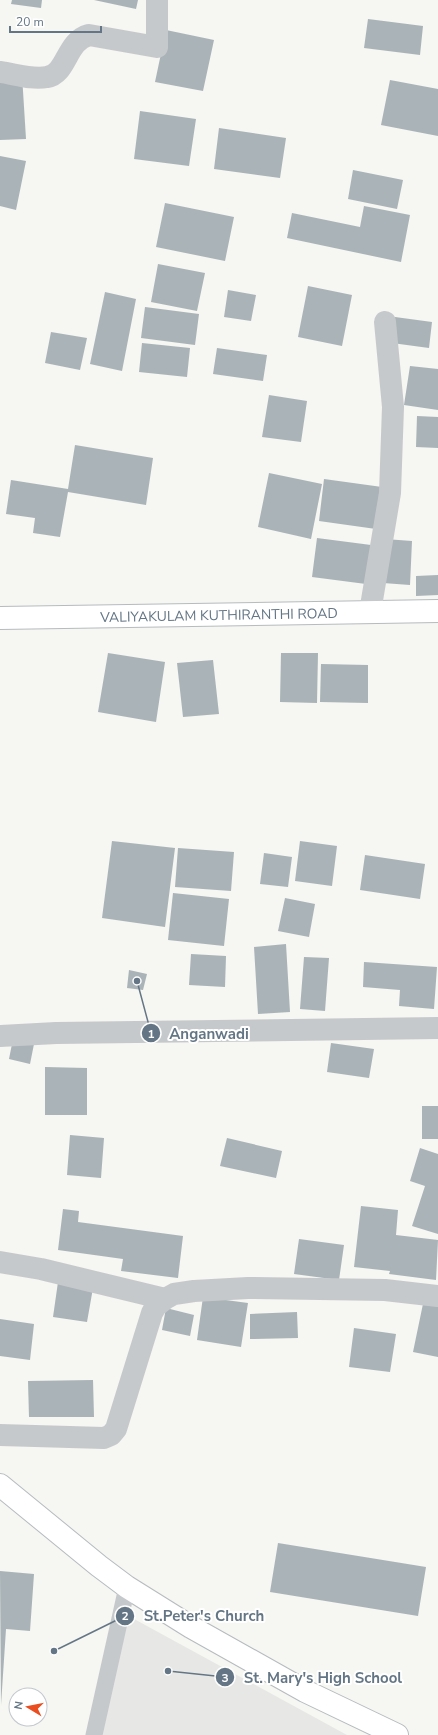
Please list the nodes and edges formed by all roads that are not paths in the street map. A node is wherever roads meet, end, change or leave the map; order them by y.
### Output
1 (157, 0) edge
2 (0, 72) edge
3 (385, 322) dead end
4 (438, 611) edge
5 (370, 612) junction
6 (0, 618) edge
7 (438, 1028) edge
8 (0, 1036) edge
9 (0, 1262) edge
10 (438, 1296) edge
11 (164, 1299) junction
12 (0, 1436) edge
13 (0, 1485) edge
14 (127, 1587) junction
15 (94, 1735) edge
16 (397, 1735) edge

1 - 2 street
3 - 5 street
4 - 5 street, VALIYAKULAM KUTHIRANTHI ROAD
5 - 6 street, VALIYAKULAM KUTHIRANTHI ROAD
7 - 8 street
9 - 11 street
10 - 11 street
11 - 12 street
13 - 14 street
14 - 15 lane
14 - 16 street

